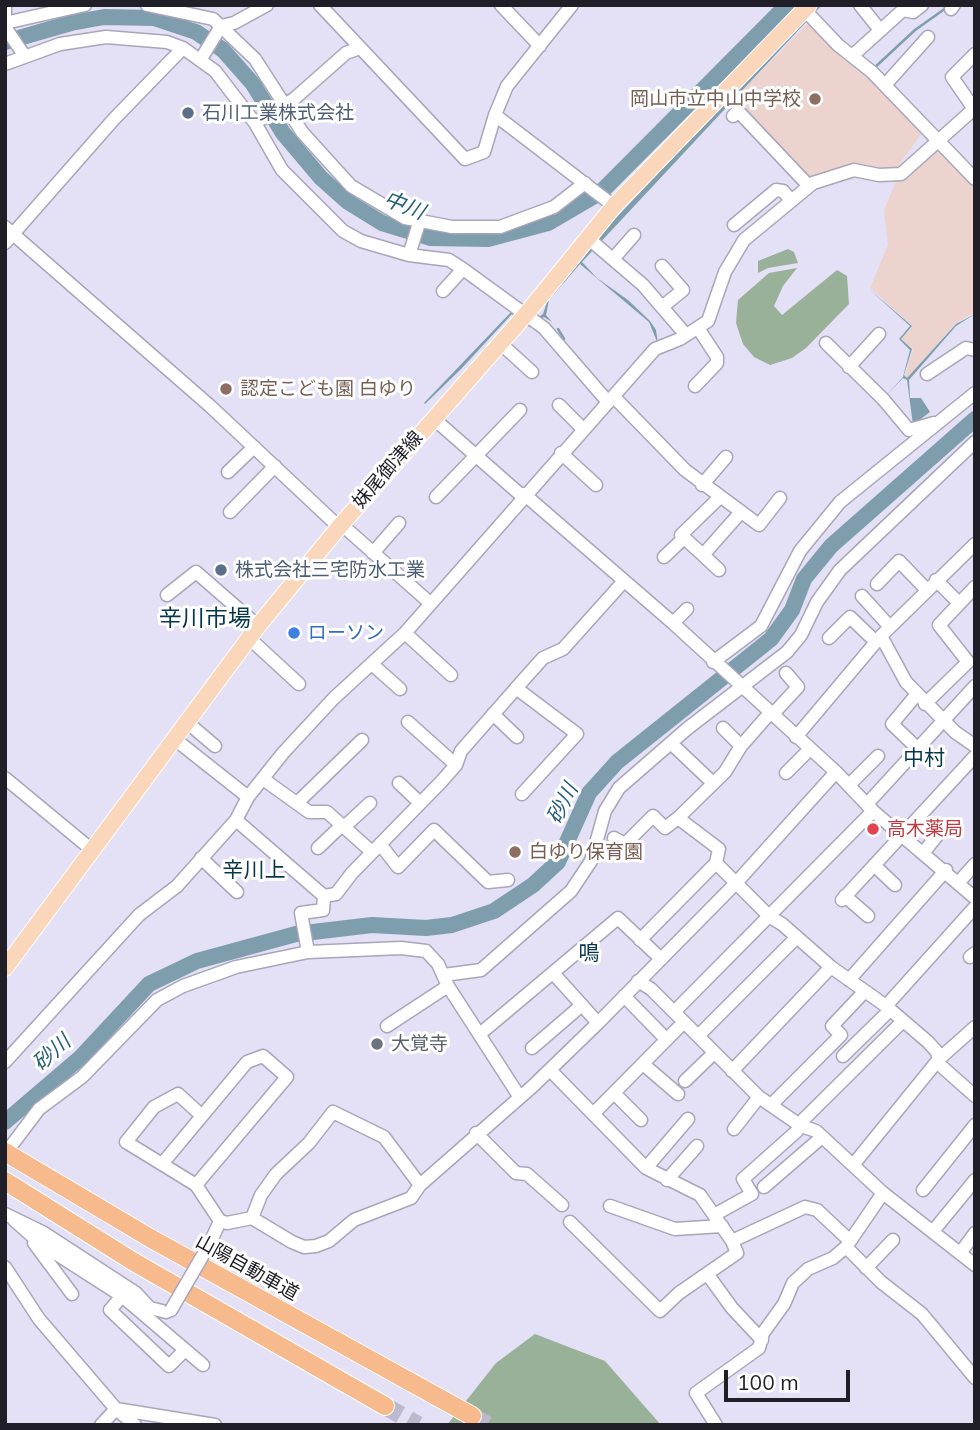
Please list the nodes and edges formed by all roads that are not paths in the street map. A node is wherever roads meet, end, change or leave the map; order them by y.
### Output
1 (5, 5) edge
2 (85, 5) edge
3 (147, 5) edge
4 (267, 5) edge
5 (320, 5) edge
6 (501, 5) edge
7 (572, 5) edge
8 (860, 5) edge
9 (922, 5) edge
10 (804, 7) edge
11 (5, 16) edge
12 (6, 26) edge
13 (221, 26) junction
14 (880, 30) junction
15 (928, 37) dead end
16 (540, 46) junction
17 (183, 48) junction
18 (360, 48) junction
19 (22, 53) junction
20 (975, 54) edge
21 (852, 56) junction
22 (201, 60) junction
23 (5, 64) edge
24 (885, 85) junction
25 (284, 104) junction
26 (974, 108) edge
27 (495, 115) junction
28 (733, 116) dead end
29 (256, 123) junction
30 (933, 134) junction
31 (975, 179) edge
32 (585, 183) junction
33 (808, 185) junction
34 (790, 199) junction
35 (612, 205) junction
36 (420, 220) junction
37 (734, 225) dead end
38 (8, 235) edge
39 (634, 235) dead end
40 (588, 238) junction
41 (409, 255) junction
42 (613, 259) junction
43 (662, 266) dead end
44 (463, 269) junction
45 (443, 291) dead end
46 (662, 307) junction
47 (527, 313) junction
48 (698, 328) junction
49 (880, 334) dead end
50 (686, 335) junction
51 (500, 343) junction
52 (826, 343) dead end
53 (974, 348) edge
54 (849, 367) junction
55 (532, 372) dead end
56 (927, 374) dead end
57 (695, 386) dead end
58 (975, 393) edge
59 (611, 399) junction
60 (559, 405) dead end
61 (520, 410) dead end
62 (433, 418) junction
63 (943, 420) junction
64 (583, 429) junction
65 (975, 442) edge
66 (254, 447) junction
67 (561, 453) junction
68 (474, 455) junction
69 (726, 457) dead end
70 (275, 466) junction
71 (228, 472) dead end
72 (596, 485) dead end
73 (702, 485) junction
74 (523, 495) junction
75 (720, 497) junction
76 (436, 498) dead end
77 (780, 498) dead end
78 (230, 512) dead end
79 (741, 512) junction
80 (398, 523) dead end
81 (340, 526) junction
82 (684, 538) junction
83 (975, 544) edge
84 (373, 553) junction
85 (704, 555) junction
86 (664, 557) dead end
87 (719, 570) dead end
88 (624, 581) junction
89 (877, 584) dead end
90 (931, 584) junction
91 (975, 587) edge
92 (167, 596) dead end
93 (862, 596) dead end
94 (430, 603) junction
95 (959, 603) junction
96 (687, 609) dead end
97 (673, 623) junction
98 (254, 632) junction
99 (405, 633) junction
100 (882, 635) junction
101 (829, 638) dead end
102 (714, 664) junction
103 (373, 665) junction
104 (972, 666) edge
105 (786, 673) dead end
106 (451, 675) dead end
107 (299, 684) dead end
108 (741, 686) junction
109 (516, 688) junction
110 (974, 688) edge
111 (400, 689) dead end
112 (921, 699) junction
113 (494, 714) junction
114 (771, 714) junction
115 (943, 720) junction
116 (408, 722) dead end
117 (188, 723) junction
118 (723, 728) dead end
119 (517, 737) dead end
120 (796, 737) junction
121 (176, 740) junction
122 (362, 740) dead end
123 (215, 746) dead end
124 (741, 746) junction
125 (975, 746) edge
126 (676, 748) dead end
127 (810, 749) junction
128 (918, 749) junction
129 (878, 756) dead end
130 (975, 756) edge
131 (456, 765) junction
132 (836, 772) junction
133 (786, 773) dead end
134 (5, 778) edge
135 (263, 779) junction
136 (399, 783) dead end
137 (713, 783) junction
138 (849, 785) junction
139 (522, 794) dead end
140 (248, 796) junction
141 (298, 802) junction
142 (370, 803) dead end
143 (420, 803) junction
144 (870, 807) junction
145 (678, 818) junction
146 (236, 820) junction
147 (342, 827) junction
148 (943, 828) dead end
149 (902, 835) junction
150 (614, 838) dead end
151 (318, 848) dead end
152 (376, 848) junction
153 (92, 850) junction
154 (924, 852) junction
155 (201, 858) junction
156 (716, 863) junction
157 (975, 864) edge
158 (874, 865) junction
159 (946, 870) junction
160 (508, 880) dead end
161 (958, 882) junction
162 (736, 883) junction
163 (895, 885) dead end
164 (237, 892) dead end
165 (324, 896) junction
166 (975, 898) edge
167 (975, 907) edge
168 (869, 916) dead end
169 (770, 917) junction
170 (797, 937) junction
171 (640, 940) junction
172 (308, 952) junction
173 (660, 958) junction
174 (712, 963) dead end
175 (831, 967) junction
176 (5, 968) edge
177 (553, 973) junction
178 (446, 980) junction
179 (849, 980) junction
180 (638, 982) junction
181 (864, 991) junction
182 (624, 996) junction
183 (582, 1005) junction
184 (888, 1008) junction
185 (671, 1009) junction
186 (903, 1021) junction
187 (684, 1022) junction
188 (598, 1023) junction
189 (387, 1026) dead end
190 (975, 1027) edge
191 (481, 1033) junction
192 (698, 1036) junction
193 (666, 1039) junction
194 (533, 1048) dead end
195 (714, 1054) junction
196 (843, 1056) dead end
197 (939, 1059) junction
198 (5, 1062) edge
199 (643, 1064) junction
200 (550, 1070) junction
201 (732, 1071) junction
202 (685, 1081) dead end
203 (614, 1093) junction
204 (678, 1094) dead end
205 (519, 1096) junction
206 (975, 1096) edge
207 (759, 1097) junction
208 (771, 1105) junction
209 (593, 1114) junction
210 (201, 1115) junction
211 (688, 1119) dead end
212 (641, 1120) dead end
213 (975, 1125) edge
214 (801, 1126) junction
215 (733, 1129) dead end
216 (476, 1133) junction
217 (822, 1137) junction
218 (697, 1146) dead end
219 (8, 1155) edge
220 (162, 1164) junction
221 (853, 1165) junction
222 (646, 1168) junction
223 (667, 1180) junction
224 (975, 1180) edge
225 (5, 1181) edge
226 (196, 1185) junction
227 (420, 1185) junction
228 (764, 1187) dead end
229 (923, 1190) dead end
230 (883, 1193) junction
231 (562, 1205) dead end
232 (610, 1206) dead end
233 (714, 1215) junction
234 (10, 1217) edge
235 (253, 1218) junction
236 (220, 1221) junction
237 (570, 1222) dead end
238 (722, 1226) junction
239 (934, 1230) junction
240 (975, 1233) edge
241 (29, 1234) junction
242 (893, 1240) dead end
243 (732, 1241) junction
244 (848, 1244) junction
245 (961, 1252) junction
246 (975, 1265) edge
247 (5, 1267) edge
248 (866, 1268) junction
249 (708, 1275) junction
250 (72, 1294) dead end
251 (122, 1296) junction
252 (762, 1340) junction
253 (184, 1351) junction
254 (203, 1366) dead end
255 (975, 1378) edge
256 (385, 1406) tunnel mouth
257 (116, 1409) junction
258 (472, 1416) tunnel mouth
259 (101, 1425) edge
260 (135, 1425) edge
261 (215, 1425) edge
262 (716, 1425) edge

1 - 11 street
2 - 12 street
3 - 13 street
4 - 13 street
5 - 18 street
6 - 16 street
7 - 16 street
8 - 14 street
9 - 14 street
10 - 21 street
10 - 35 main road, 妹尾御津線
12 - 19 street
13 - 22 street
13 - 25 street
14 - 21 street
15 - 24 street
16 - 27 street
17 - 19 street
17 - 22 street
17 - 38 street
18 - 25 street
18 - 27 street
19 - 23 street
20 - 26 street
21 - 24 street
22 - 29 street
24 - 30 street
25 - 29 street
25 - 36 street
26 - 30 street
27 - 32 street
28 - 33 street
29 - 41 street
30 - 31 street
30 - 33 street
32 - 35 street
32 - 36 street
33 - 34 street
34 - 37 street
34 - 48 street
35 - 40 main road, 妹尾御津線
36 - 41 street
38 - 66 street
39 - 42 street
40 - 42 street
40 - 47 main road, 妹尾御津線
41 - 44 street
42 - 46 street
43 - 46 street
44 - 45 street
44 - 47 street
46 - 50 street
47 - 51 main road, 妹尾御津線
47 - 59 street
48 - 50 street
48 - 57 street
49 - 54 street
50 - 59 street
51 - 55 street
51 - 62 main road, 妹尾御津線
52 - 54 street
53 - 56 street
54 - 63 street
58 - 63 street
59 - 64 street
59 - 73 street
60 - 64 street
61 - 68 street
62 - 68 street
62 - 81 main road, 妹尾御津線
63 - 102 street
64 - 67 street
65 - 108 street
66 - 70 street
66 - 71 street
67 - 72 street
67 - 74 street
68 - 74 street
68 - 76 street
69 - 73 street
70 - 78 street
70 - 81 street
73 - 75 street
74 - 88 street
74 - 94 street
75 - 79 street
75 - 82 street
77 - 79 street
79 - 85 street
80 - 84 street
81 - 84 street
81 - 98 main road, 妹尾御津線
82 - 85 street
82 - 86 street
83 - 90 street
84 - 94 street
85 - 87 street
88 - 97 street
88 - 109 street
89 - 90 street
90 - 95 street
90 - 100 street
91 - 95 street
92 - 98 street
93 - 100 street
94 - 99 street
95 - 104 street
96 - 97 street
97 - 102 street
98 - 107 street
98 - 117 main road, 妹尾御津線
99 - 103 street
99 - 106 street
100 - 101 street
100 - 112 street
100 - 120 street
102 - 108 street
103 - 111 street
103 - 135 street
104 - 112 street
105 - 114 street
108 - 114 street
108 - 178 street
109 - 113 street
109 - 139 street
110 - 115 street
112 - 115 street
112 - 128 street
113 - 119 street
113 - 131 street
114 - 120 street
114 - 124 street
115 - 125 street
115 - 128 street
116 - 131 street
117 - 121 main road, 妹尾御津線
117 - 123 street
118 - 124 street
120 - 127 street
121 - 140 street
121 - 153 main road, 妹尾御津線
122 - 141 street
124 - 137 street
126 - 137 street
127 - 132 street
127 - 133 street
128 - 144 street
129 - 138 street
130 - 149 street
131 - 143 street
132 - 138 street
132 - 162 street
134 - 153 street
135 - 140 street
135 - 141 street
136 - 143 street
137 - 145 street
138 - 144 street
140 - 146 street
141 - 147 street
142 - 147 street
143 - 152 street
144 - 149 street
144 - 169 street
145 - 150 street
145 - 156 street
146 - 155 street
146 - 165 street
147 - 151 street
147 - 152 street
148 - 154 street
149 - 154 street
149 - 158 street
152 - 160 street
152 - 165 street
153 - 176 main road, 妹尾御津線
154 - 159 street
155 - 164 street
155 - 198 street
156 - 162 street
156 - 171 street
157 - 161 street
158 - 163 street
158 - 168 street
159 - 161 street
159 - 179 street
161 - 166 street
162 - 169 street
162 - 173 street
165 - 172 street
167 - 184 street
169 - 170 street
169 - 185 street
170 - 175 street
170 - 192 street
171 - 173 street
171 - 177 street
172 - 178 street
172 - 219 street
173 - 180 street
174 - 185 street
175 - 179 street
175 - 201 street
177 - 183 street
177 - 191 street
178 - 189 street
178 - 191 street
179 - 181 street
180 - 182 street
180 - 185 street
181 - 184 street
181 - 208 street
182 - 188 street
182 - 193 street
183 - 188 street
183 - 194 street
184 - 186 street
184 - 196 street
185 - 187 street
186 - 197 street
186 - 214 street
187 - 192 street
187 - 193 street
188 - 200 street
190 - 197 street
191 - 205 street
192 - 195 street
193 - 199 street
195 - 201 street
195 - 202 street
197 - 206 street
197 - 221 street
199 - 203 street
199 - 204 street
200 - 205 street
200 - 209 street
201 - 207 street
203 - 209 street
203 - 212 street
205 - 216 street
207 - 208 street
207 - 215 street
208 - 214 street
209 - 222 street
210 - 220 street
210 - 220 street
210 - 226 street
211 - 222 street
213 - 229 street
214 - 217 street
214 - 233 street
216 - 227 street
216 - 231 street
217 - 221 street
217 - 228 street
218 - 223 street
219 - 258 highway, 山陽自動車道
220 - 226 street
221 - 230 street
222 - 223 street
223 - 233 street
224 - 239 street
225 - 256 highway
226 - 236 street
227 - 235 street
227 - 235 street
230 - 239 street
230 - 244 street
232 - 238 street
233 - 238 street
234 - 236 street, bridge
234 - 241 street
235 - 236 street
237 - 249 street
238 - 243 street
239 - 245 street
240 - 245 street
241 - 250 street
241 - 251 street
242 - 248 street
243 - 244 street
243 - 249 street
244 - 248 street
244 - 252 street
245 - 246 street
247 - 257 street
248 - 255 street
249 - 252 street
251 - 253 street
251 - 253 street
252 - 262 street
253 - 254 street
257 - 259 street
257 - 260 street
257 - 261 street

